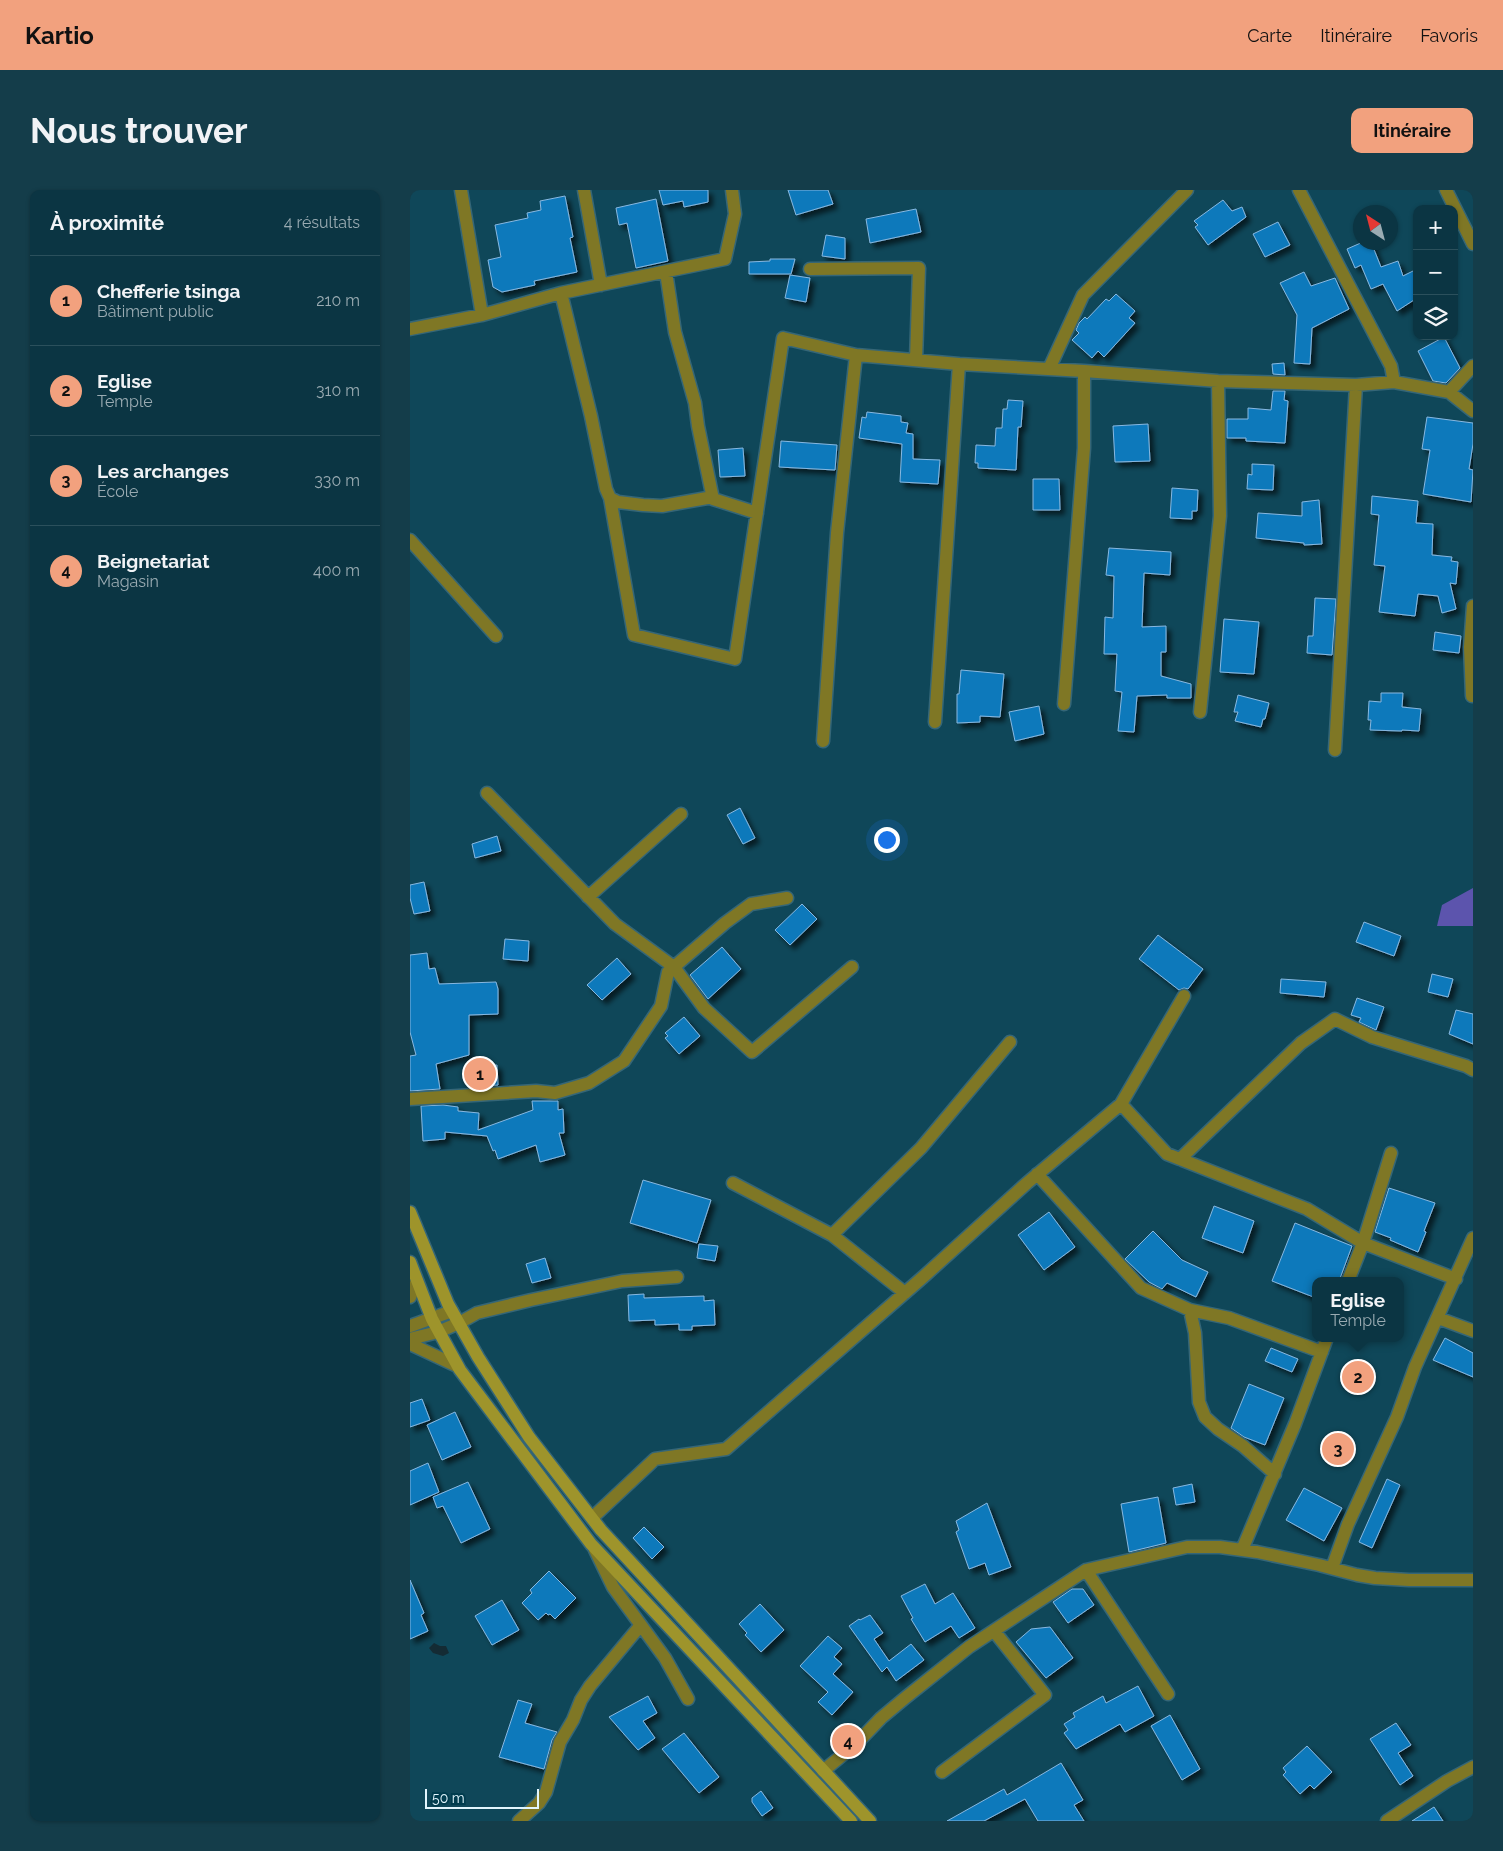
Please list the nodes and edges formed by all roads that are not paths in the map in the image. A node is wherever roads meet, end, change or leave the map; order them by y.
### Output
1 (461, 190) edge
2 (584, 190) edge
3 (732, 190) edge
4 (1187, 190) edge
5 (1299, 190) edge
6 (1446, 190) edge
7 (1473, 244) edge
8 (810, 269) dead end
9 (666, 272) junction
10 (601, 285) junction
11 (561, 293) junction
12 (482, 315) junction
13 (410, 329) edge
14 (856, 355) junction
15 (916, 360) junction
16 (959, 364) junction
17 (1473, 366) edge
18 (1049, 369) junction
19 (1084, 371) junction
20 (1218, 381) junction
21 (1394, 382) junction
22 (1356, 385) junction
23 (1449, 392) junction
24 (1473, 412) edge
25 (713, 497) junction
26 (610, 498) junction
27 (757, 513) junction
28 (410, 540) edge
29 (1473, 606) edge
30 (496, 636) dead end
31 (1472, 696) edge
32 (1064, 704) dead end
33 (1200, 712) dead end
34 (935, 722) dead end
35 (822, 741) dead end
36 (1335, 750) dead end
37 (488, 793) dead end
38 (681, 814) dead end
39 (588, 897) junction
40 (787, 898) dead end
41 (674, 967) junction
42 (852, 967) dead end
43 (1184, 996) dead end
44 (1010, 1042) dead end
45 (1473, 1070) edge
46 (410, 1099) edge
47 (1122, 1104) junction
48 (1391, 1153) dead end
49 (1180, 1159) junction
50 (1037, 1174) junction
51 (733, 1184) dead end
52 (410, 1212) edge
53 (832, 1235) junction
54 (1473, 1238) edge
55 (1363, 1243) junction
56 (410, 1262) edge
57 (677, 1277) dead end
58 (1350, 1277) edge
59 (1456, 1279) junction
60 (417, 1280) junction
61 (905, 1293) junction
62 (410, 1297) edge
63 (1190, 1310) junction
64 (452, 1311) junction
65 (477, 1313) junction
66 (1438, 1318) junction
67 (432, 1319) junction
68 (459, 1323) junction
69 (410, 1326) edge
70 (1473, 1331) edge
71 (438, 1332) junction
72 (410, 1339) edge
73 (1326, 1342) edge
74 (410, 1344) edge
75 (1322, 1352) junction
76 (458, 1366) junction
77 (1275, 1474) junction
78 (592, 1518) junction
79 (591, 1544) junction
80 (1242, 1550) junction
81 (1332, 1568) junction
82 (1086, 1570) junction
83 (1473, 1580) edge
84 (640, 1626) junction
85 (994, 1631) junction
86 (1168, 1694) dead end
87 (688, 1699) dead end
88 (1473, 1767) edge
89 (823, 1771) junction
90 (942, 1772) dead end
91 (519, 1821) edge
92 (851, 1821) edge
93 (870, 1821) edge
94 (1387, 1821) edge

1 - 12 street
2 - 10 street
3 - 9 street
4 - 18 street
5 - 21 street
6 - 7 street
8 - 15 street
9 - 10 street
9 - 25 street
10 - 11 street
11 - 12 street
11 - 26 street
12 - 13 street
14 - 15 street
14 - 27 street
14 - 35 street
15 - 16 street
16 - 18 street
16 - 34 street
17 - 23 street
18 - 19 street
19 - 20 street
19 - 32 street
20 - 22 street
20 - 33 street
21 - 22 street
21 - 23 street
22 - 36 street
23 - 24 street
25 - 26 street
25 - 27 street
26 - 27 street
28 - 30 street
29 - 31 street
37 - 39 street
38 - 39 street
39 - 41 street
40 - 41 street
41 - 42 street
41 - 46 street
43 - 47 street
44 - 53 street
45 - 49 street
47 - 49 street
47 - 50 street
48 - 55 street
49 - 55 street
50 - 61 street
50 - 63 street
51 - 53 street
52 - 64 main road
53 - 61 street
54 - 59 street
55 - 58 street
55 - 59 street
56 - 60 main road
57 - 65 street
59 - 66 street
60 - 62 street
60 - 67 main road
61 - 78 street
63 - 75 street
63 - 77 street
64 - 65 street
64 - 67 street
64 - 68 main road
65 - 68 street
66 - 70 street
66 - 81 street
67 - 69 street
67 - 71 main road
68 - 71 street
68 - 78 main road
71 - 72 street
71 - 76 main road
73 - 75 street
74 - 76 street
75 - 77 street
76 - 79 main road
77 - 80 street
78 - 89 main road
79 - 84 street
79 - 92 main road
80 - 81 street
80 - 82 street
81 - 83 street
82 - 85 street
82 - 86 street
84 - 87 street
84 - 91 street
85 - 89 street
85 - 90 street
88 - 94 street
89 - 93 main road

